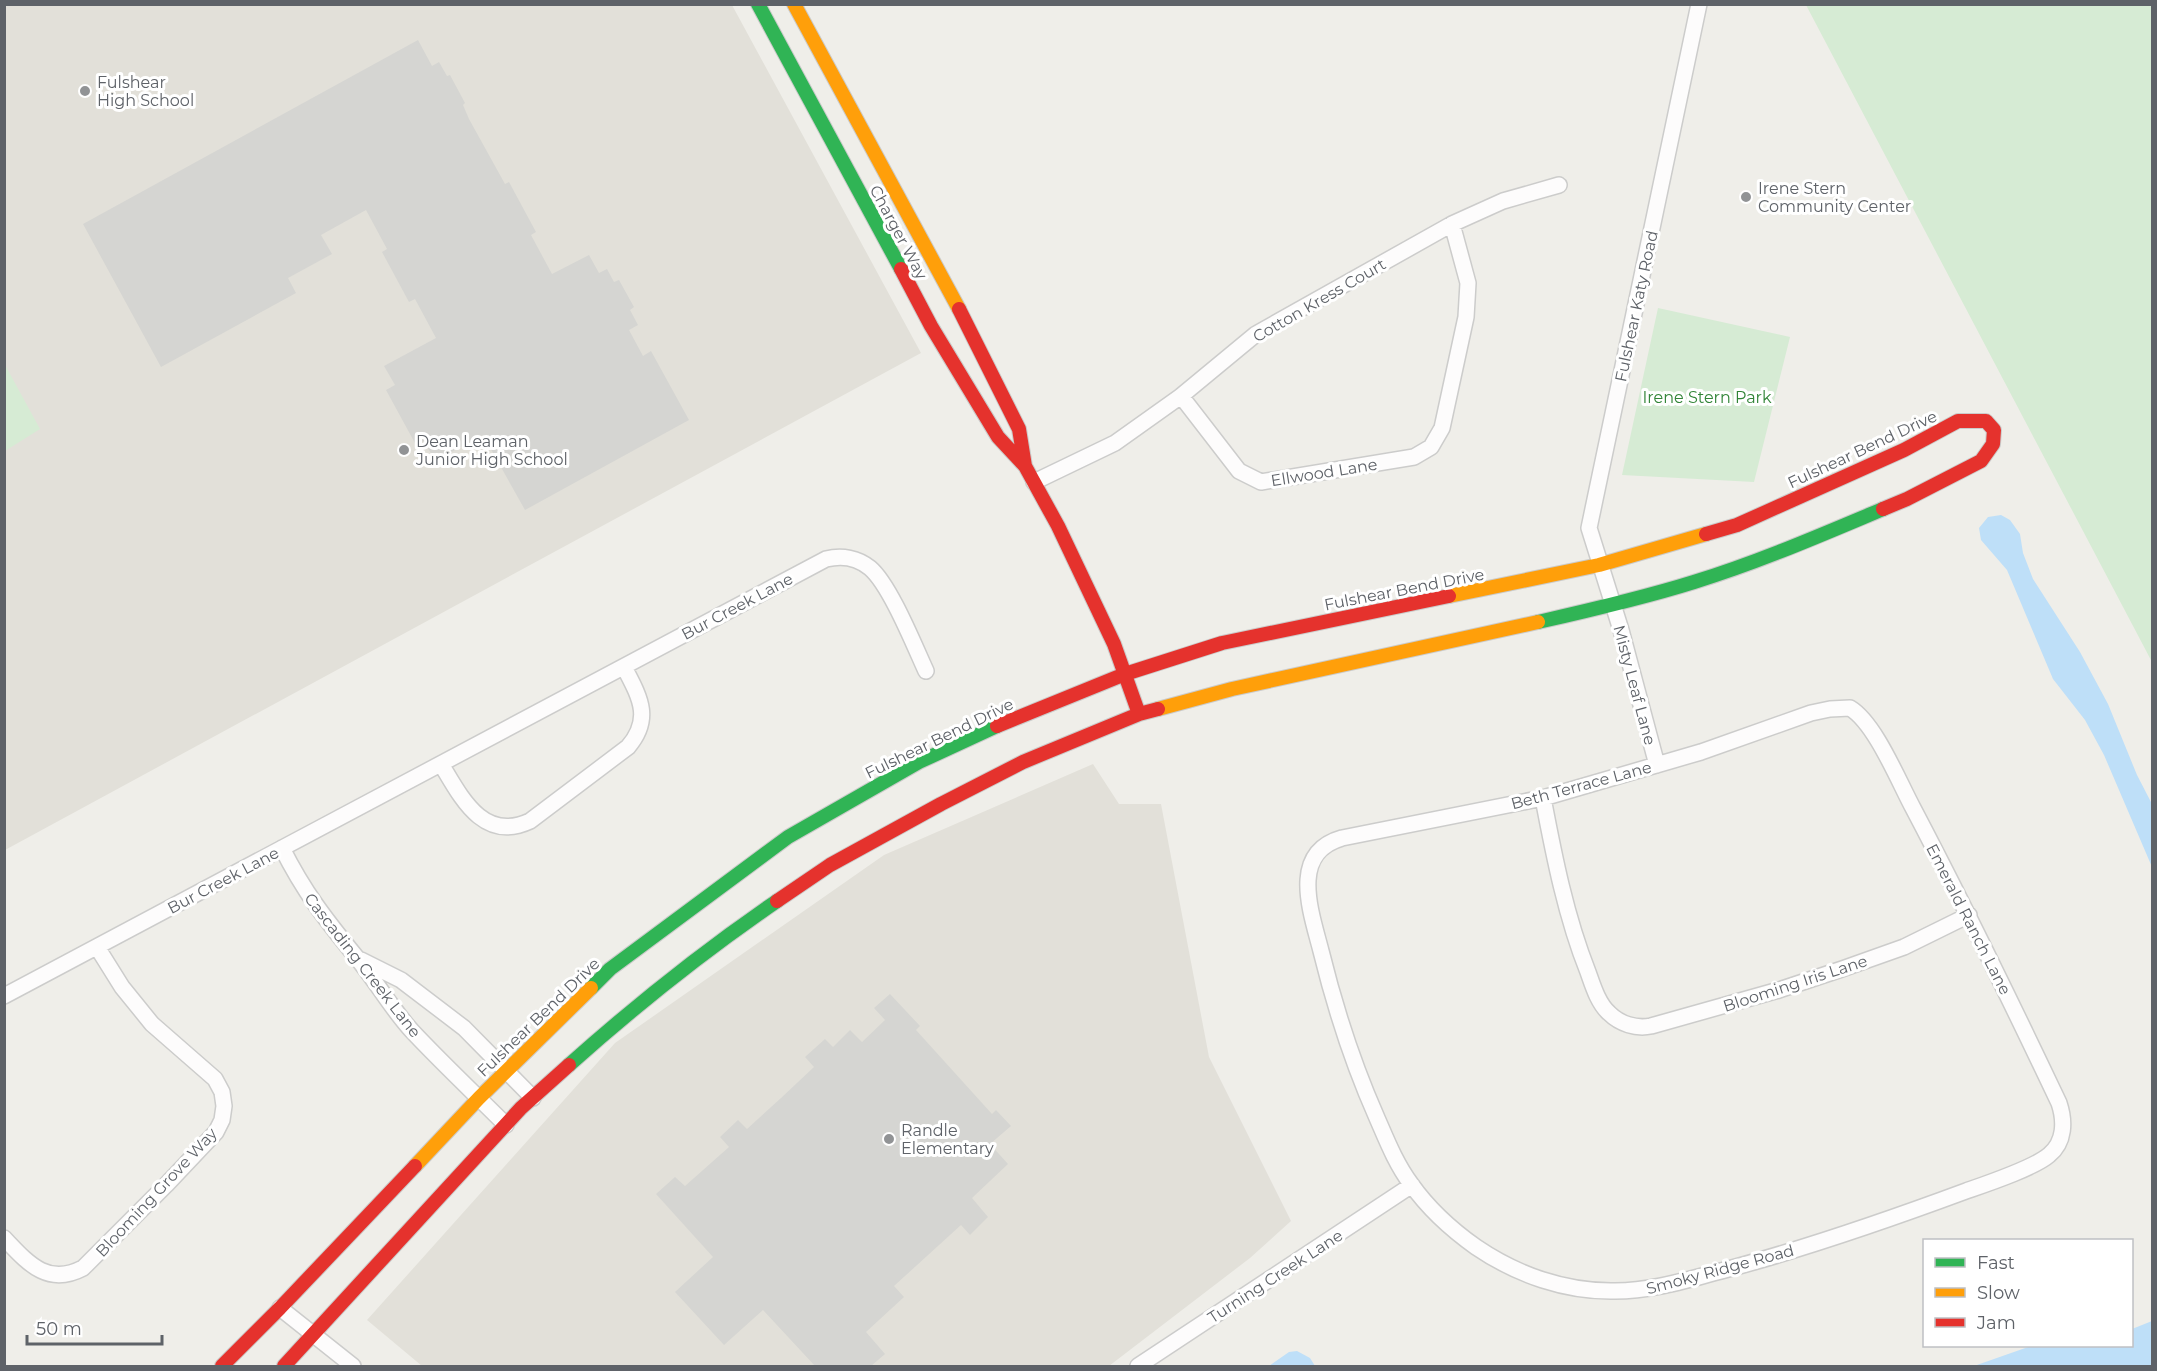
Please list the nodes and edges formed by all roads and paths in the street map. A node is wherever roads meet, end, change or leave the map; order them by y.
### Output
1 (758, 4) edge
2 (794, 4) edge
3 (1700, 4) edge
4 (1559, 185) dead end
5 (1452, 224) junction
6 (945, 318) junction
7 (1181, 396) junction
8 (1026, 466) junction
9 (1034, 482) junction
10 (1599, 565) junction
11 (1613, 605) junction
12 (624, 667) junction
13 (926, 671) dead end
14 (1125, 674) junction
15 (1850, 708) joint
16 (1139, 714) junction
17 (441, 764) junction
18 (1657, 765) junction
19 (1544, 798) junction
20 (282, 848) junction
21 (1313, 859) joint
22 (1969, 915) junction
23 (96, 947) junction
24 (358, 959) junction
25 (4, 996) edge
26 (506, 1071) junction
27 (479, 1098) junction
28 (533, 1098) junction
29 (506, 1125) junction
30 (2060, 1140) joint
31 (1412, 1185) junction
32 (4, 1238) edge
33 (280, 1308) junction
34 (314, 1335) junction
35 (222, 1366) edge
36 (284, 1366) edge
37 (353, 1366) edge
38 (1138, 1366) edge

1 - 6 street, Charger Way
2 - 6 street, Charger Way
3 - 10 street, Fulshear Katy Road
4 - 5 street, Cotton Kress Court
5 - 7 street, Cotton Kress Court
5 - 7 street, Ellwood Lane
6 - 8 street, Charger Way
6 - 8 street, Charger Way
7 - 9 street, Cotton Kress Court
8 - 9 street, Charger Way
9 - 14 street, Charger Way
10 - 11 street, Fulshear Katy Road
10 - 11 street, Fulshear Bend Drive
10 - 14 street, Fulshear Bend Drive
11 - 16 street, Fulshear Bend Drive
11 - 18 street, Misty Leaf Lane
12 - 13 street, Bur Creek Lane
12 - 17 street, Bur Creek Lane
12 - 17 street
14 - 16 street, Charger Way
14 - 26 street, Fulshear Bend Drive
15 - 18 street, Beth Terrace Lane
15 - 22 street, Emerald Ranch Lane
16 - 28 street, Fulshear Bend Drive
17 - 20 street, Bur Creek Lane
18 - 19 street, Beth Terrace Lane
19 - 21 street, Beth Terrace Lane
19 - 22 street, Blooming Iris Lane
20 - 23 street, Bur Creek Lane
20 - 24 street, Cascading Creek Lane
21 - 31 street, Smoky Ridge Road
22 - 30 street, Emerald Ranch Lane
23 - 25 street, Bur Creek Lane
23 - 32 street, Blooming Grove Way
24 - 26 street
24 - 27 street, Cascading Creek Lane
26 - 27 street, Fulshear Bend Drive
26 - 28 street
27 - 29 street, Cascading Creek Lane
27 - 33 street, Fulshear Bend Drive
28 - 29 street, Fulshear Bend Drive
29 - 34 street, Fulshear Bend Drive
30 - 31 street, Smoky Ridge Road
31 - 38 street, Turning Creek Lane
33 - 34 street
33 - 35 street, Fulshear Bend Drive
34 - 36 street, Fulshear Bend Drive
34 - 37 street

